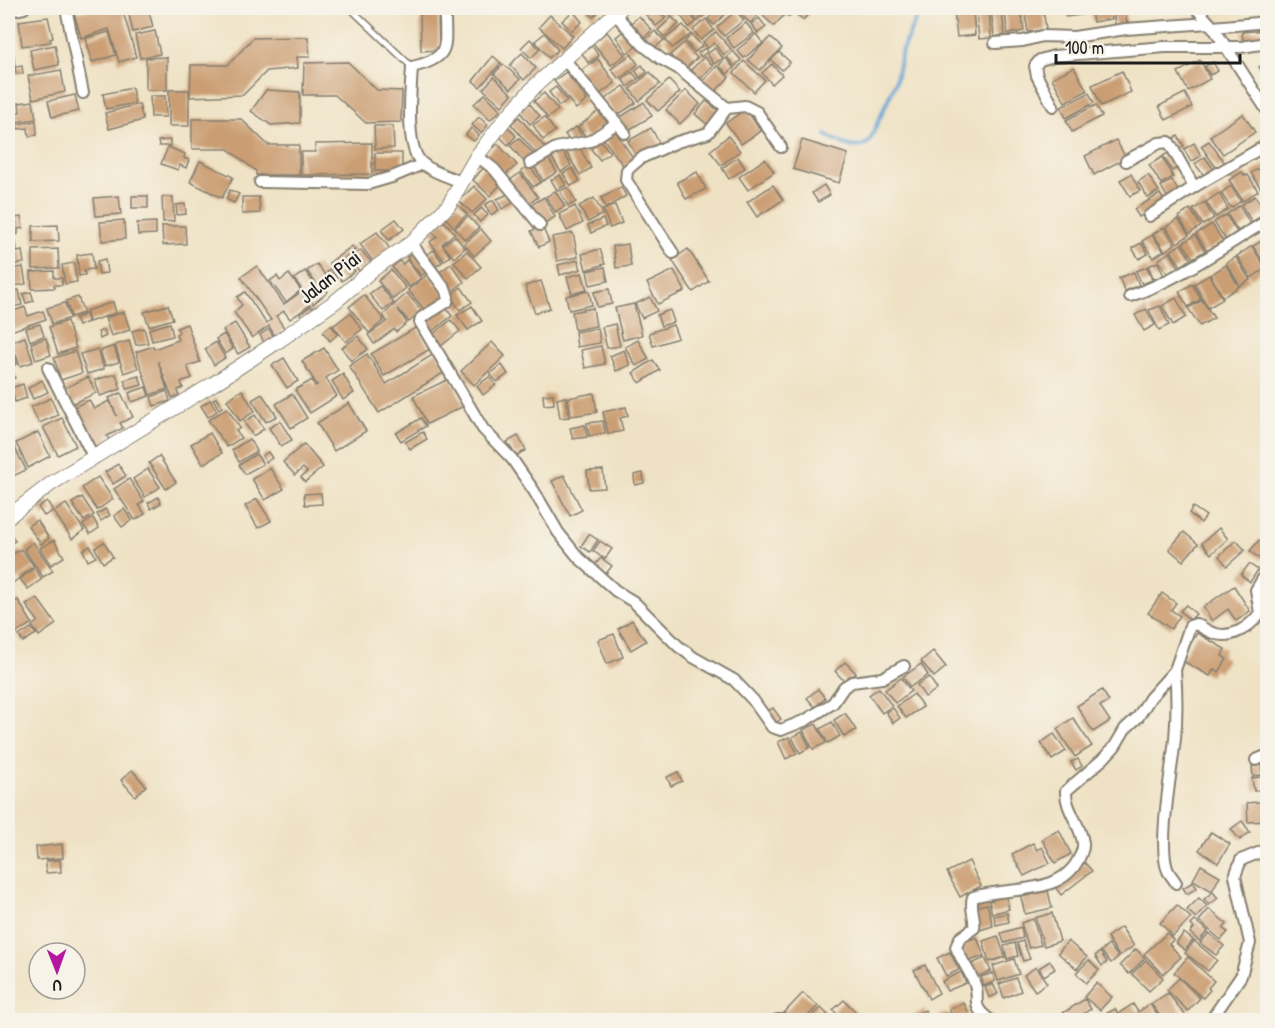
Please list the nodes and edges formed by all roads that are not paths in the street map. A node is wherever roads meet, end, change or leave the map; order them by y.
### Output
1 (24, 8) edge
2 (66, 8) edge
3 (350, 8) edge
4 (445, 8) edge
5 (1196, 8) edge
6 (8, 11) edge
7 (618, 11) edge
8 (1268, 22) edge
9 (1211, 25) junction
10 (995, 43) dead end
11 (1268, 43) edge
12 (1227, 47) junction
13 (564, 59) junction
14 (412, 67) junction
15 (83, 93) dead end
16 (1053, 106) dead end
17 (727, 108) junction
18 (1268, 112) edge
19 (617, 123) junction
20 (625, 133) dead end
21 (1268, 144) edge
22 (781, 147) dead end
23 (477, 156) junction
24 (1126, 161) dead end
25 (530, 163) dead end
26 (423, 164) junction
27 (260, 182) dead end
28 (462, 182) junction
29 (1194, 186) junction
30 (1149, 216) dead end
31 (1268, 220) edge
32 (540, 225) dead end
33 (411, 243) junction
34 (673, 253) dead end
35 (1130, 296) dead end
36 (48, 368) dead end
37 (94, 458) junction
38 (8, 517) edge
39 (1268, 570) edge
40 (904, 666) dead end
41 (1175, 670) junction
42 (1268, 755) edge
43 (1256, 760) dead end
44 (1268, 849) edge
45 (1176, 883) dead end
46 (777, 1020) edge
47 (783, 1020) edge
48 (990, 1020) edge
49 (1211, 1020) edge

1 - 6 street
2 - 15 street
3 - 14 lane
4 - 14 street
5 - 9 street
7 - 13 street, Jalan Piai
7 - 17 street
8 - 9 street
9 - 10 street
9 - 12 street
11 - 12 street
12 - 16 street
12 - 18 street
13 - 19 street
13 - 23 street, Jalan Piai
14 - 26 street
17 - 22 street
17 - 34 street
19 - 20 street
19 - 25 street
21 - 29 street
23 - 28 street, Jalan Piai
23 - 32 street
24 - 29 street
26 - 27 street
26 - 28 street
28 - 33 street, Jalan Piai
29 - 30 street
31 - 35 street
33 - 37 street, Jalan Piai
33 - 40 street
36 - 37 street
37 - 38 street, Jalan Piai
39 - 41 street
41 - 45 street
41 - 48 street
42 - 43 street
44 - 49 street
46 - 47 street

